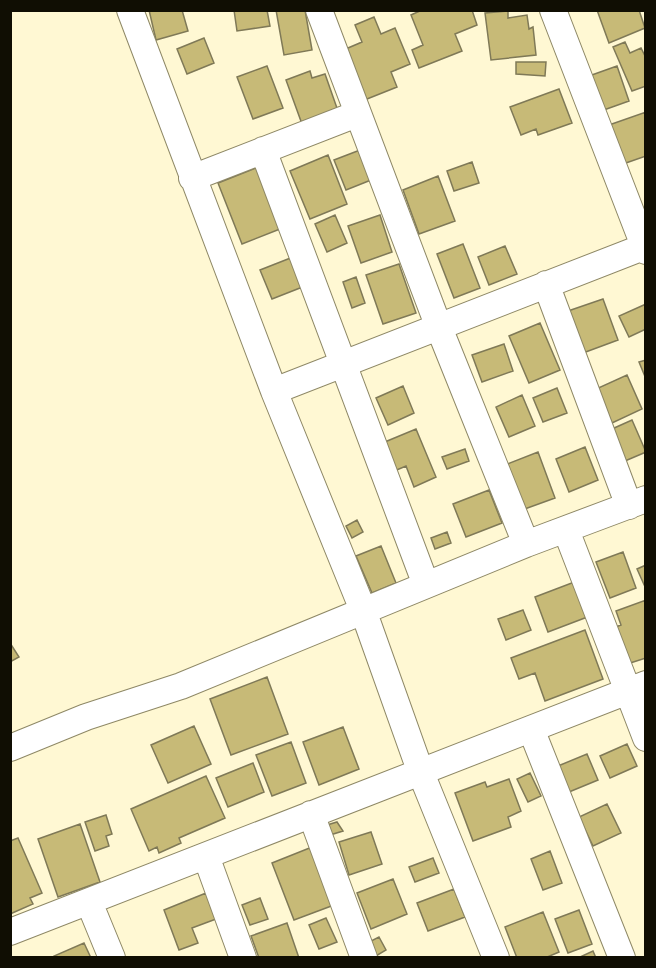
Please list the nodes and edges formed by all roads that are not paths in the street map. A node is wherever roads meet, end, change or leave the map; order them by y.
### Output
1 (130, 10) edge
2 (319, 10) edge
3 (553, 10) edge
4 (357, 114) junction
5 (263, 150) junction
6 (192, 178) junction
7 (645, 248) edge
8 (546, 284) junction
9 (438, 326) junction
10 (344, 363) junction
11 (274, 391) junction
12 (637, 502) edge
13 (566, 530) junction
14 (526, 544) junction
15 (426, 585) junction
16 (363, 610) junction
17 (637, 687) edge
18 (531, 729) junction
19 (645, 738) edge
20 (10, 748) edge
21 (421, 773) junction
22 (310, 814) junction
23 (206, 856) junction
24 (89, 902) junction
25 (10, 932) edge
26 (112, 957) edge
27 (243, 957) edge
28 (364, 957) edge
29 (496, 957) edge
30 (622, 957) edge

1 - 6 street
2 - 4 street
3 - 7 street
4 - 5 street
4 - 9 street
5 - 6 street
5 - 10 street
6 - 11 street
7 - 8 street
8 - 9 street
8 - 12 street
9 - 10 street
9 - 14 street
10 - 11 street
10 - 15 street
11 - 16 street
12 - 13 street
13 - 14 street
13 - 17 street
14 - 15 street
15 - 16 street
16 - 20 street
16 - 21 street
17 - 18 street
17 - 19 street
18 - 21 street
18 - 30 street
21 - 22 street
21 - 29 street
22 - 23 street
22 - 28 street
23 - 24 street
23 - 27 street
24 - 25 street
24 - 26 street

